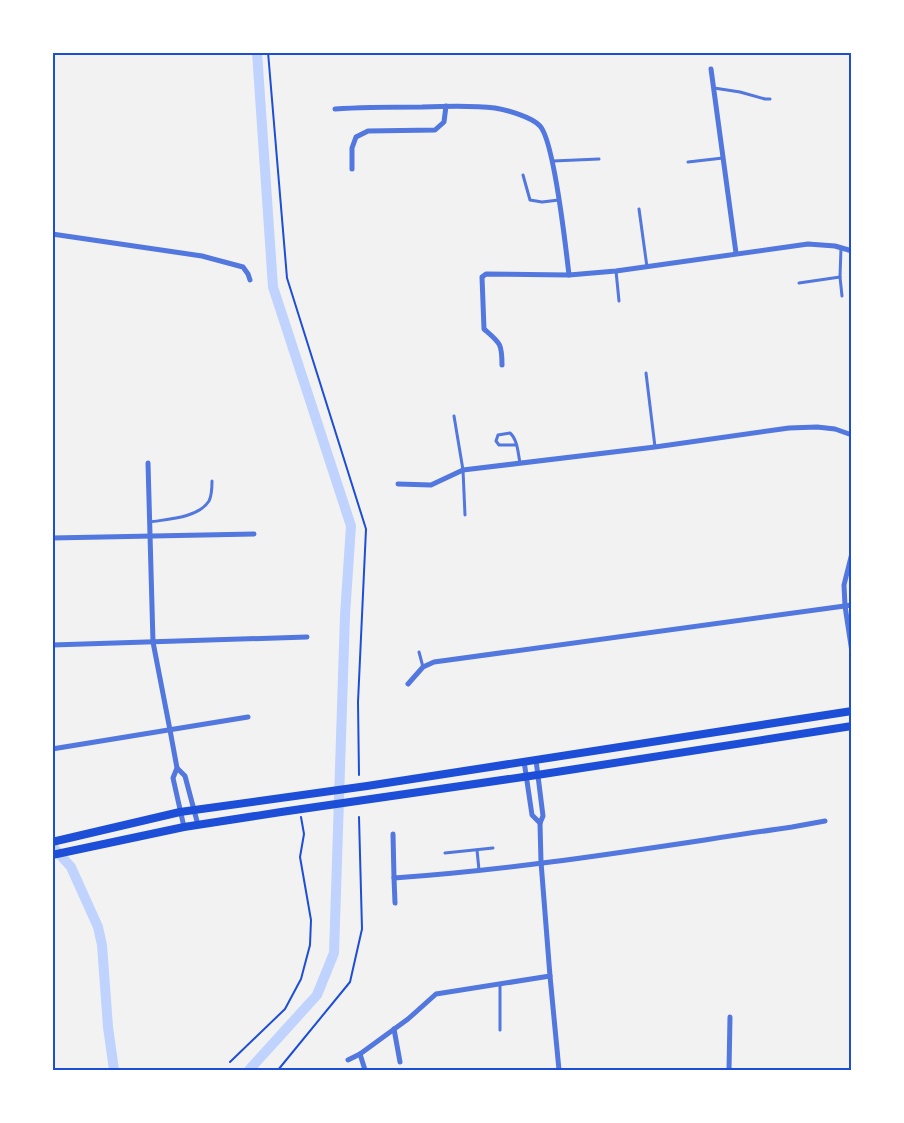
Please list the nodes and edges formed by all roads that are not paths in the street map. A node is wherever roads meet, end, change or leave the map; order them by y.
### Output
1 (711, 69) dead end
2 (714, 88) junction
3 (770, 99) dead end
4 (446, 106) junction
5 (335, 109) dead end
6 (723, 158) junction
7 (599, 160) dead end
8 (552, 161) junction
9 (688, 162) dead end
10 (352, 169) dead end
11 (523, 175) dead end
12 (559, 200) junction
13 (639, 210) dead end
14 (52, 234) edge
15 (841, 248) junction
16 (852, 251) edge
17 (736, 253) junction
18 (646, 267) junction
19 (616, 271) junction
20 (569, 275) junction
21 (840, 277) junction
22 (250, 280) dead end
23 (799, 283) dead end
24 (842, 296) dead end
25 (619, 302) dead end
26 (502, 365) dead end
27 (646, 373) dead end
28 (454, 416) dead end
29 (852, 434) edge
30 (516, 445) junction
31 (655, 447) junction
32 (148, 463) dead end
33 (520, 464) junction
34 (463, 470) junction
35 (212, 481) dead end
36 (398, 484) dead end
37 (465, 516) dead end
38 (150, 522) junction
39 (254, 534) dead end
40 (150, 536) junction
41 (52, 538) edge
42 (852, 553) edge
43 (852, 605) edge
44 (845, 606) junction
45 (308, 637) dead end
46 (153, 642) junction
47 (52, 645) edge
48 (419, 652) dead end
49 (852, 652) edge
50 (423, 668) junction
51 (408, 684) dead end
52 (852, 712) edge
53 (248, 717) dead end
54 (852, 726) edge
55 (170, 730) junction
56 (52, 749) edge
57 (536, 760) junction
58 (524, 761) junction
59 (177, 768) junction
60 (537, 775) junction
61 (526, 776) junction
62 (194, 810) junction
63 (180, 812) junction
64 (825, 821) dead end
65 (540, 823) junction
66 (198, 825) junction
67 (184, 827) junction
68 (393, 834) dead end
69 (52, 842) edge
70 (493, 848) dead end
71 (477, 850) junction
72 (444, 853) dead end
73 (52, 856) edge
74 (542, 862) junction
75 (479, 870) junction
76 (394, 878) junction
77 (395, 903) dead end
78 (550, 976) junction
79 (500, 983) junction
80 (730, 1017) dead end
81 (394, 1029) junction
82 (500, 1030) dead end
83 (360, 1054) junction
84 (348, 1060) dead end
85 (400, 1062) dead end
86 (365, 1070) edge
87 (559, 1070) edge
88 (729, 1070) edge

1 - 2 street
2 - 3 lane
2 - 6 street
4 - 5 street
4 - 8 street
4 - 10 street
6 - 9 lane
6 - 17 street
7 - 8 lane
8 - 12 street
11 - 12 lane
12 - 20 street
13 - 18 lane
14 - 22 street
15 - 16 street
15 - 17 street
15 - 21 lane
17 - 18 street
18 - 19 street
19 - 20 street
19 - 25 lane
20 - 26 street
21 - 23 lane
21 - 24 lane
27 - 31 lane
28 - 34 lane
29 - 31 street
30 - 30 lane
30 - 33 lane
31 - 33 street
32 - 38 street
33 - 34 street
34 - 36 street
34 - 37 lane
35 - 38 lane
38 - 40 street
39 - 40 street
40 - 41 street
40 - 46 street
42 - 44 street
43 - 44 street
44 - 49 street
44 - 50 street
45 - 46 street
46 - 47 street
46 - 55 street
48 - 50 lane
50 - 51 street
52 - 57 main road
53 - 55 street
54 - 60 main road
55 - 56 street
55 - 59 street
57 - 58 main road
57 - 60 street
58 - 61 street
58 - 62 main road
59 - 62 street
59 - 63 street
60 - 61 main road
60 - 65 street
61 - 65 street
61 - 66 main road
62 - 63 main road
62 - 66 street
63 - 67 street
63 - 69 main road
64 - 74 street
65 - 74 street
66 - 67 main road
67 - 73 main road
68 - 76 street
70 - 71 lane
71 - 72 lane
71 - 75 lane
74 - 75 street
74 - 78 street
75 - 76 street
76 - 77 street
78 - 79 street
78 - 87 street
79 - 81 street
79 - 82 lane
80 - 88 street
81 - 83 street
81 - 85 street
83 - 84 street
83 - 86 street

